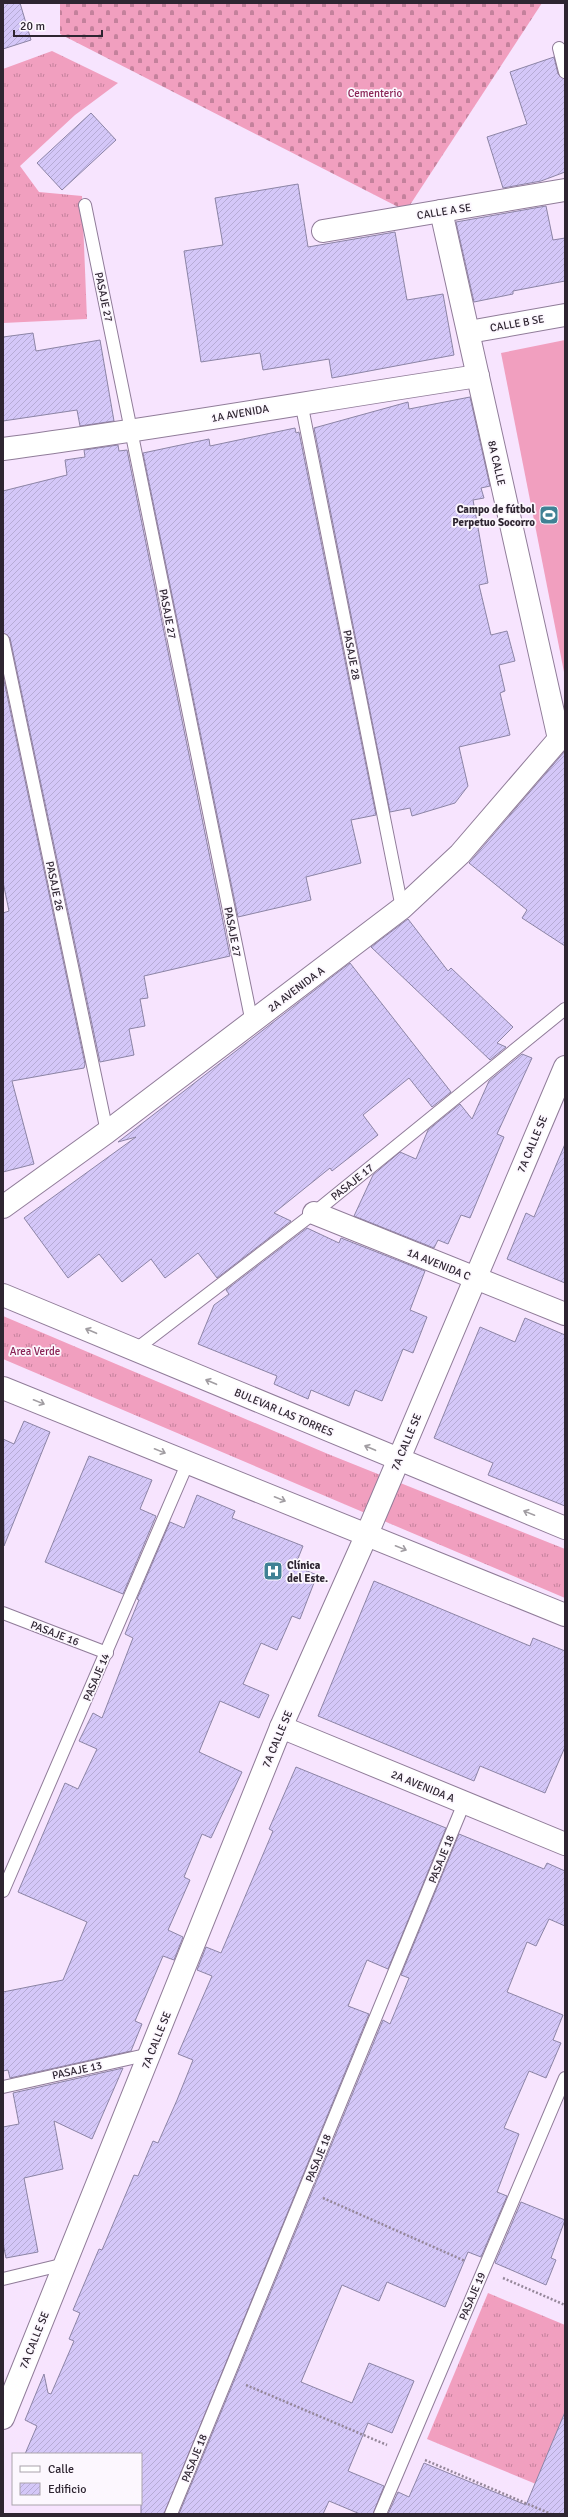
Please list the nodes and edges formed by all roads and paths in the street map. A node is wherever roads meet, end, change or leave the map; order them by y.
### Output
1 (559, 48) dead end
2 (565, 72) edge
3 (565, 190) edge
4 (85, 205) dead end
5 (441, 211) junction
6 (323, 231) dead end
7 (565, 315) edge
8 (469, 332) junction
9 (478, 376) junction
10 (302, 402) junction
11 (132, 432) junction
12 (3, 450) edge
13 (3, 640) edge
14 (562, 738) edge
15 (402, 908) junction
16 (565, 1009) edge
17 (252, 1023) junction
18 (565, 1067) edge
19 (107, 1132) junction
20 (3, 1207) edge
21 (314, 1213) junction
22 (476, 1278) junction
23 (3, 1294) edge
24 (565, 1314) edge
25 (135, 1350) junction
26 (3, 1388) edge
27 (399, 1460) junction
28 (188, 1462) junction
29 (565, 1528) edge
30 (367, 1534) junction
31 (3, 1613) edge
32 (565, 1615) edge
33 (106, 1653) junction
34 (281, 1727) junction
35 (464, 1803) junction
36 (565, 1844) edge
37 (3, 1891) edge
38 (150, 2054) junction
39 (565, 2078) edge
40 (3, 2087) edge
41 (305, 2190) junction
42 (65, 2264) junction
43 (484, 2269) junction
44 (3, 2279) edge
45 (565, 2306) edge
46 (3, 2418) edge
47 (171, 2514) edge
48 (380, 2514) edge

1 - 2 lane
3 - 5 street, CALLE A SE
4 - 11 lane, PASAJE 27
5 - 6 street, CALLE A SE
5 - 8 street, 8A CALLE
7 - 8 street, CALLE B SE
8 - 9 street, 8A CALLE
9 - 10 street, 1A AVENIDA
9 - 14 street, 8A CALLE
10 - 11 street, 1A AVENIDA
10 - 15 lane, PASAJE 28
11 - 12 street, 1A AVENIDA
11 - 17 lane, PASAJE 27
13 - 19 lane, PASAJE 26
14 - 15 street, 2A AVENIDA A
15 - 17 street, 2A AVENIDA A
16 - 21 lane, PASAJE 17
17 - 19 street, 2A AVENIDA A
18 - 22 street, 7A CALLE SE
19 - 20 street, 2A AVENIDA A
21 - 22 street, 1A AVENIDA C
21 - 25 lane, PASAJE 17
22 - 24 street, 1A AVENIDA C
22 - 27 street, 7A CALLE SE
25 -> 23 street, BULEVAR LAS TORRES
27 -> 25 street, BULEVAR LAS TORRES
26 -> 28 street
29 -> 27 street, BULEVAR LAS TORRES
27 - 30 street, 7A CALLE SE
28 -> 30 street
28 - 33 lane, PASAJE 14
30 -> 32 street
30 - 34 street, 7A CALLE SE
31 - 33 lane, PASAJE 16
33 - 37 lane, PASAJE 14
34 - 35 street, 2A AVENIDA A
34 - 38 street, 7A CALLE SE
35 - 36 street, 2A AVENIDA A
35 - 41 lane, PASAJE 18
38 - 40 lane, PASAJE 13
38 - 42 street, 7A CALLE SE
39 - 43 lane, PASAJE 19
41 - 43 path
41 - 47 lane, PASAJE 18
42 - 44 lane
42 - 46 street, 7A CALLE SE
43 - 45 path
43 - 48 lane, PASAJE 19

